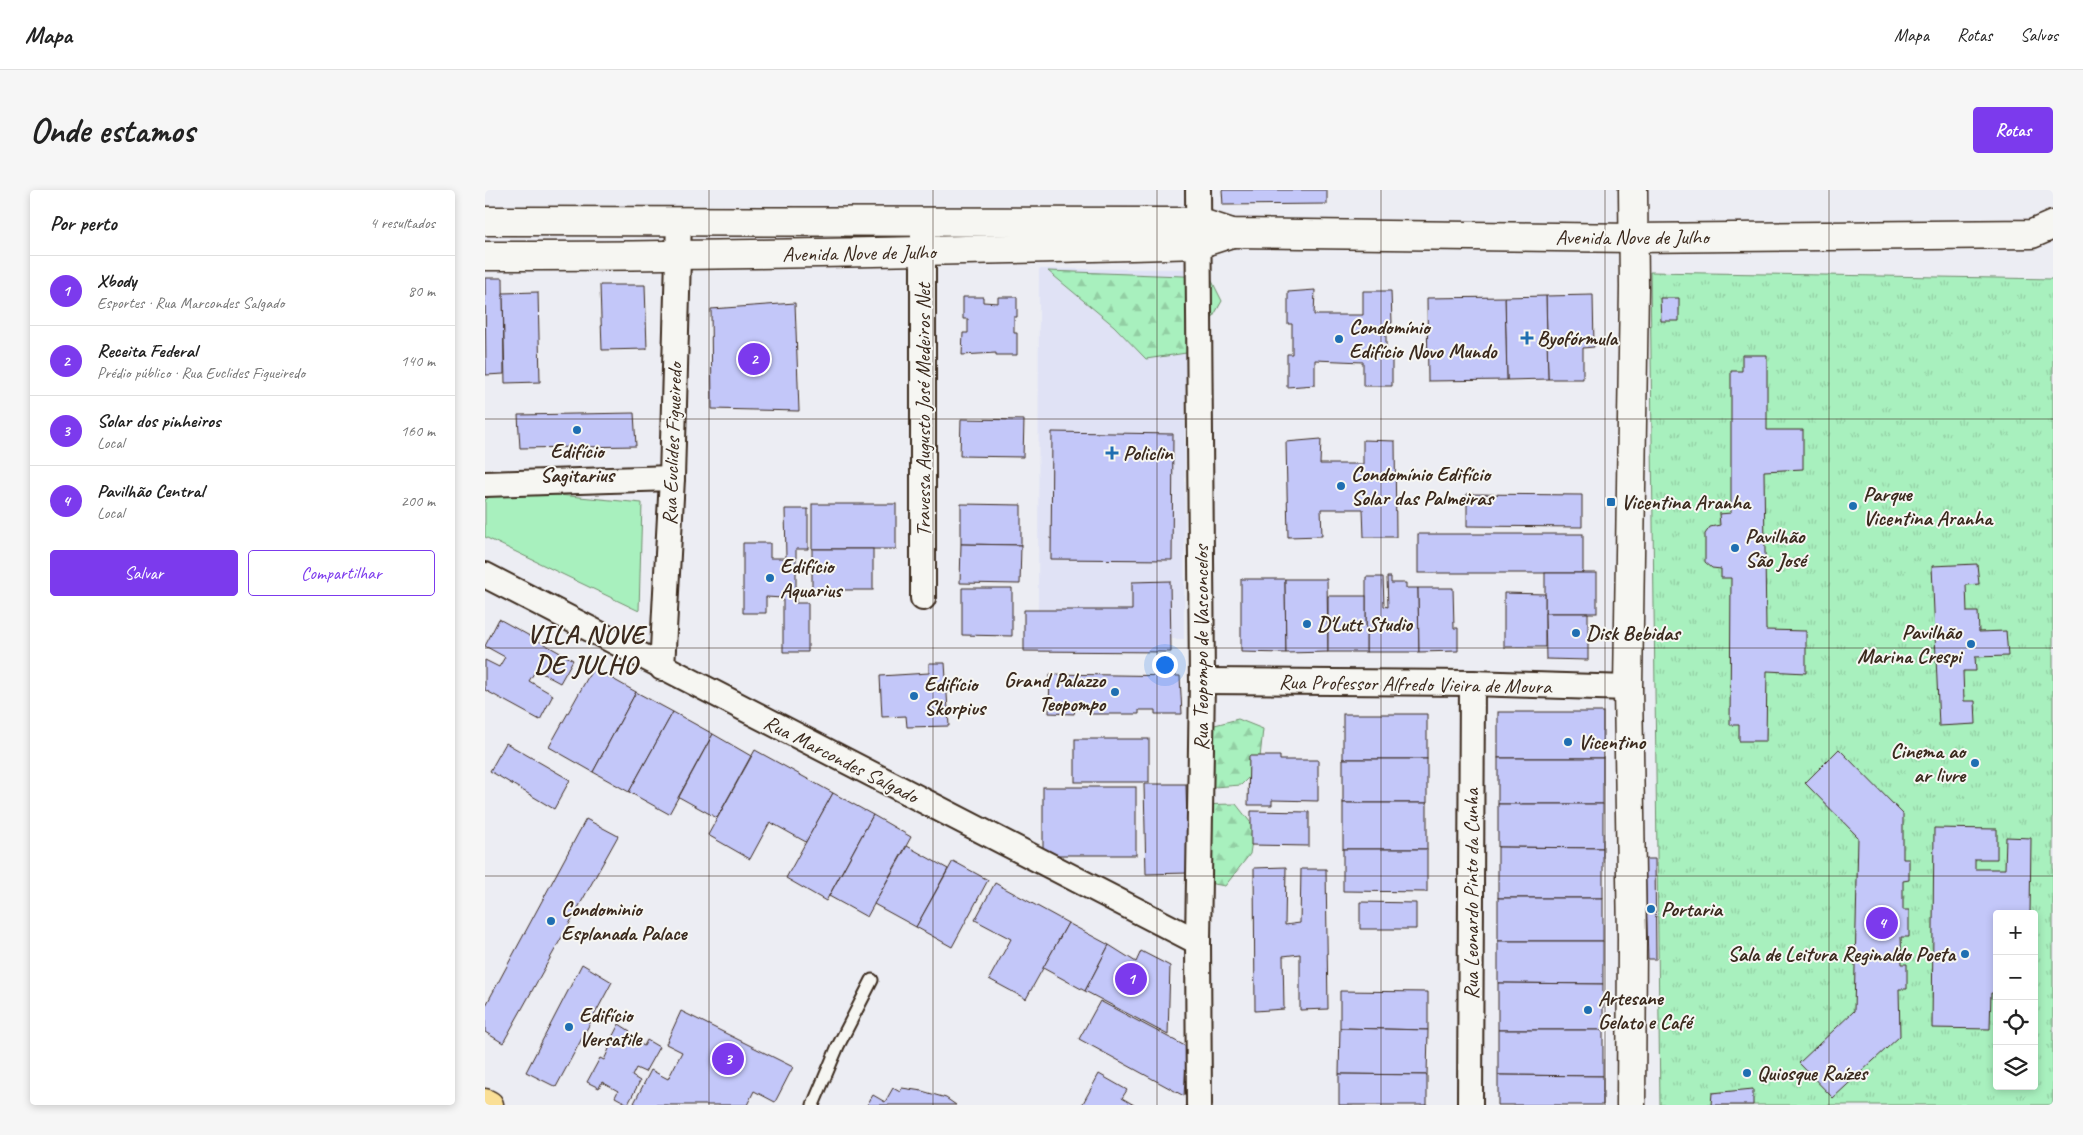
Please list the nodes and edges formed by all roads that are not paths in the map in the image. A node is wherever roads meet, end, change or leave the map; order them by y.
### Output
1 (1198, 190) edge
2 (1633, 190) edge
3 (485, 220) edge
4 (679, 220) junction
5 (923, 222) junction
6 (1198, 233) junction
7 (2046, 234) edge
8 (1633, 238) junction
9 (923, 252) junction
10 (485, 256) edge
11 (678, 256) junction
12 (672, 478) junction
13 (485, 484) edge
14 (485, 575) edge
15 (923, 598) dead end
16 (662, 668) junction
17 (1202, 681) junction
18 (1471, 684) junction
19 (1628, 688) junction
20 (1198, 942) junction
21 (872, 980) dead end
22 (485, 1103) edge
23 (489, 1105) edge
24 (813, 1105) edge
25 (1199, 1105) edge
26 (1470, 1105) edge
27 (1631, 1105) edge

1 - 6 street, Rua Teopompo de Vasconcelos
2 - 8 main road
3 - 4 main road, Avenida Nove de Julho
4 - 5 main road, Avenida Nove de Julho
4 - 11 street, Rua Euclides Figueiredo
5 - 6 main road, Avenida Nove de Julho
5 - 9 street, Travessa Augusto José Medeiros Net
6 - 8 main road, Avenida Nove de Julho
6 - 9 main road, Avenida Nove de Julho
6 - 17 street, Rua Teopompo de Vasconcelos
7 - 8 main road, Avenida Nove de Julho
8 - 19 main road
9 - 11 main road, Avenida Nove de Julho
9 - 15 street, Travessa Augusto José Medeiros Net
10 - 11 main road, Avenida Nove de Julho
11 - 12 street, Rua Euclides Figueiredo
12 - 13 street
12 - 16 street, Rua Euclides Figueiredo
14 - 16 street, Rua Marcondes Salgado
16 - 20 street, Rua Marcondes Salgado
17 - 18 street, Rua Professor Alfredo Vieira de Moura
17 - 20 street, Rua Teopompo de Vasconcelos
18 - 19 street, Rua Professor Alfredo Vieira de Moura
18 - 26 street, Rua Leonardo Pinto da Cunha
19 - 27 main road
20 - 25 street, Rua Teopompo de Vasconcelos
21 - 24 lane
22 - 23 main road

